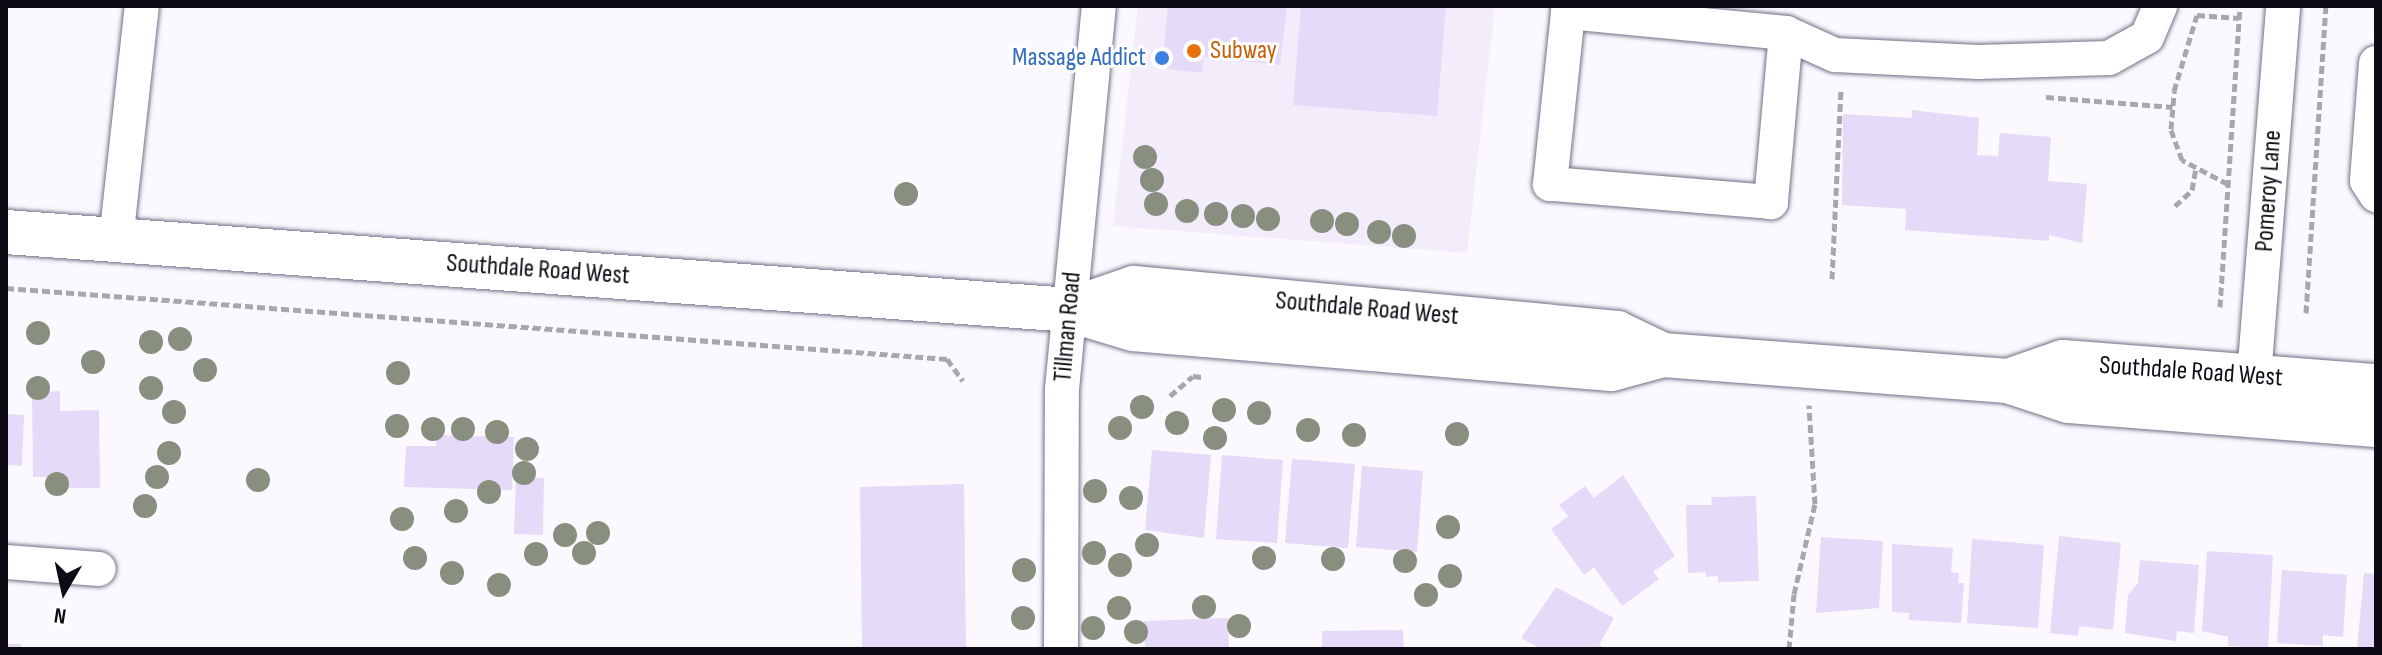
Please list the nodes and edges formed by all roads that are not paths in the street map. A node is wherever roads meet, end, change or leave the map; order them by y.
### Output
1 (142, 6) edge
2 (1099, 6) edge
3 (2160, 6) edge
4 (2283, 6) edge
5 (1786, 33) junction
6 (2376, 63) edge
7 (2376, 195) edge
8 (6, 232) edge
9 (116, 240) junction
10 (1070, 310) junction
11 (2254, 377) junction
12 (2008, 381) junction
13 (2376, 386) edge
14 (2376, 425) edge
15 (6, 562) edge
16 (99, 569) dead end
17 (1061, 649) edge

1 - 9 street
2 - 10 street, Tillman Road
3 - 5 street
4 - 11 street, Pomeroy Lane
5 - 5 street
6 - 7 street
8 - 9 main road, Southdale Road West
9 - 10 main road, Southdale Road West
10 - 12 main road, Southdale Road West
10 - 17 street, Tillman Road
11 - 12 main road, Southdale Road West
11 - 13 main road, Southdale Road West
12 - 14 main road, Southdale Road West
15 - 16 street

